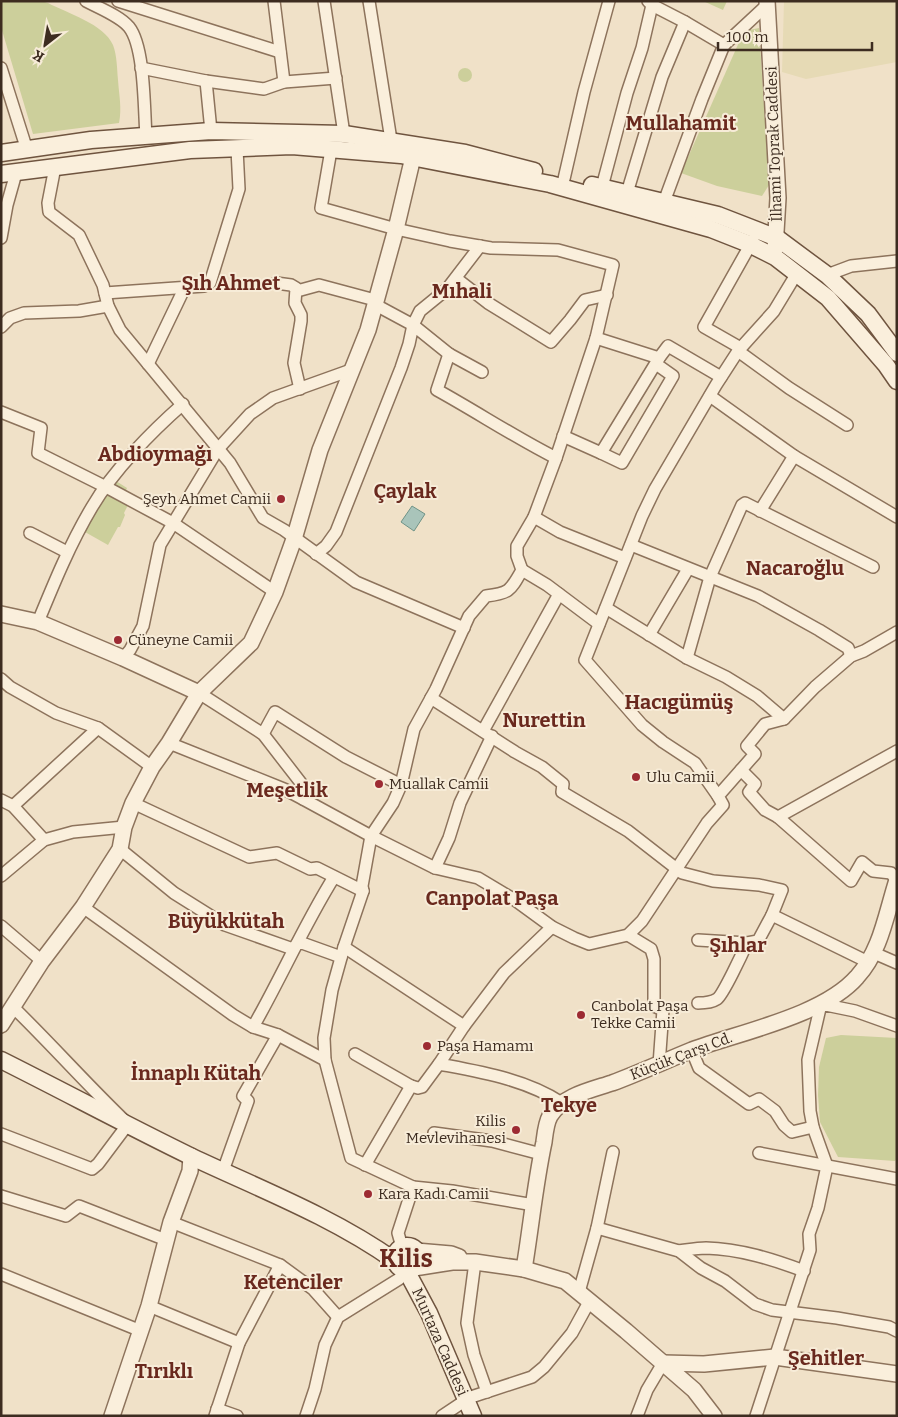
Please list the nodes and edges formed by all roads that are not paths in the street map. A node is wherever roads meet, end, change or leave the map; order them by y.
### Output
1 (86, 1) edge
2 (118, 1) edge
3 (274, 1) edge
4 (324, 1) edge
5 (369, 1) edge
6 (609, 1) edge
7 (650, 3) edge
8 (767, 3) edge
9 (110, 7) edge
10 (685, 22) junction
11 (724, 45) junction
12 (280, 52) junction
13 (1, 68) edge
14 (141, 68) junction
15 (336, 78) junction
16 (3, 80) edge
17 (206, 81) junction
18 (284, 82) junction
19 (211, 131) junction
20 (344, 134) junction
21 (146, 136) junction
22 (391, 140) junction
23 (237, 149) junction
24 (27, 150) junction
25 (331, 150) junction
26 (1, 153) edge
27 (413, 157) junction
28 (55, 168) junction
29 (8, 173) edge
30 (564, 178) junction
31 (602, 188) junction
32 (627, 193) junction
33 (664, 202) junction
34 (396, 229) junction
35 (760, 231) junction
36 (1, 238) edge
37 (777, 238) junction
38 (749, 244) junction
39 (480, 246) junction
40 (774, 257) junction
41 (897, 261) edge
42 (797, 273) junction
43 (827, 275) junction
44 (457, 279) junction
45 (276, 283) dead end
46 (185, 287) junction
47 (297, 290) junction
48 (105, 293) junction
49 (607, 295) junction
50 (375, 302) junction
51 (108, 306) junction
52 (413, 325) junction
53 (1, 328) edge
54 (596, 338) junction
55 (738, 351) junction
56 (449, 354) junction
57 (897, 354) edge
58 (657, 361) junction
59 (148, 364) junction
60 (351, 370) junction
61 (482, 372) dead end
62 (721, 377) junction
63 (897, 380) edge
64 (300, 389) junction
65 (710, 396) junction
66 (183, 404) junction
67 (1, 412) edge
68 (847, 425) dead end
69 (563, 436) junction
70 (218, 449) junction
71 (601, 453) junction
72 (794, 456) junction
73 (556, 458) junction
74 (106, 487) junction
75 (760, 511) junction
76 (534, 517) junction
77 (897, 517) edge
78 (173, 523) junction
79 (30, 533) dead end
80 (294, 539) junction
81 (631, 545) junction
82 (67, 552) junction
83 (316, 554) junction
84 (625, 558) junction
85 (873, 567) dead end
86 (688, 569) junction
87 (522, 570) junction
88 (710, 577) junction
89 (275, 592) junction
90 (559, 594) junction
91 (606, 608) junction
92 (1, 614) edge
93 (38, 622) junction
94 (599, 624) junction
95 (464, 628) junction
96 (897, 632) edge
97 (649, 635) junction
98 (851, 656) junction
99 (123, 658) junction
100 (687, 658) junction
101 (1, 679) edge
102 (199, 693) junction
103 (431, 698) junction
104 (784, 719) junction
105 (98, 728) junction
106 (263, 734) junction
107 (488, 734) junction
108 (169, 743) junction
109 (897, 751) edge
110 (152, 767) junction
111 (741, 770) junction
112 (401, 785) junction
113 (718, 796) junction
114 (304, 799) junction
115 (1, 800) edge
116 (134, 803) junction
117 (13, 806) junction
118 (778, 817) junction
119 (124, 827) junction
120 (371, 836) junction
121 (44, 840) junction
122 (120, 849) junction
123 (435, 868) junction
124 (676, 868) junction
125 (1, 876) edge
126 (334, 877) junction
127 (897, 881) edge
128 (363, 891) junction
129 (83, 907) junction
130 (772, 915) junction
131 (1, 926) edge
132 (552, 927) junction
133 (628, 935) junction
134 (698, 940) dead end
135 (747, 943) junction
136 (293, 950) junction
137 (342, 952) junction
138 (871, 957) junction
139 (42, 961) junction
140 (897, 963) edge
141 (698, 1003) dead end
142 (821, 1004) junction
143 (14, 1008) junction
144 (1, 1025) edge
145 (464, 1026) junction
146 (897, 1026) edge
147 (253, 1027) junction
148 (278, 1035) junction
149 (692, 1051) junction
150 (355, 1054) dead end
151 (1, 1060) edge
152 (325, 1060) junction
153 (439, 1064) junction
154 (659, 1065) junction
155 (411, 1086) junction
156 (562, 1103) junction
157 (128, 1124) junction
158 (813, 1127) junction
159 (434, 1132) dead end
160 (1, 1134) edge
161 (613, 1152) dead end
162 (759, 1153) dead end
163 (542, 1154) junction
164 (191, 1156) junction
165 (365, 1165) junction
166 (827, 1166) junction
167 (224, 1171) junction
168 (897, 1179) edge
169 (414, 1187) junction
170 (1, 1196) edge
171 (534, 1205) junction
172 (171, 1222) junction
173 (597, 1228) junction
174 (166, 1240) junction
175 (679, 1251) junction
176 (407, 1259) junction
177 (475, 1262) junction
178 (280, 1265) junction
179 (524, 1269) junction
180 (804, 1271) junction
181 (1, 1274) edge
182 (584, 1297) junction
183 (149, 1306) junction
184 (790, 1313) junction
185 (338, 1318) junction
186 (897, 1331) edge
187 (141, 1332) junction
188 (239, 1343) junction
189 (775, 1357) junction
190 (662, 1363) junction
191 (897, 1374) edge
192 (487, 1392) junction
193 (466, 1400) junction
194 (216, 1412) edge
195 (112, 1416) edge
196 (237, 1416) edge
197 (306, 1416) edge
198 (442, 1416) edge
199 (473, 1416) edge
200 (636, 1416) edge
201 (714, 1416) edge
202 (756, 1416) edge

1 - 9 street
2 - 12 street
3 - 12 street
4 - 15 street
5 - 22 street
6 - 30 street
7 - 10 street
7 - 31 street
8 - 11 street
8 - 37 street, İlhami Toprak Caddesi
9 - 14 street
10 - 11 street
10 - 32 street
11 - 33 street
12 - 18 street
13 - 16 street
14 - 17 street
14 - 21 street
15 - 18 street
15 - 20 street
16 - 24 street
17 - 18 street
17 - 19 street
19 - 20 main road
19 - 21 main road
20 - 22 main road
21 - 24 main road
22 - 30 main road
23 - 25 main road
23 - 28 main road
23 - 46 street
24 - 26 main road
25 - 27 main road
25 - 34 street
27 - 34 street
27 - 38 main road
28 - 29 main road
28 - 48 street
29 - 36 street
30 - 31 main road
31 - 32 main road
32 - 33 main road
33 - 35 main road
34 - 39 street
34 - 50 street
35 - 37 main road
35 - 38 street
37 - 40 street, İlhami Toprak Caddesi
37 - 43 main road
38 - 40 main road
38 - 55 street
39 - 44 street
39 - 49 street
40 - 42 main road
41 - 43 street
42 - 55 street
42 - 63 main road
43 - 57 main road
44 - 49 street
44 - 52 street
45 - 47 street
46 - 48 street
46 - 59 street
47 - 50 street
47 - 64 street
48 - 51 street
49 - 54 street
50 - 52 street
50 - 60 street
51 - 53 street
51 - 59 street
52 - 56 street
52 - 83 street
54 - 58 street
54 - 69 street
55 - 62 street
55 - 68 street
56 - 61 street
56 - 73 street
58 - 62 street
58 - 71 street
58 - 71 street
59 - 66 street
60 - 64 street
60 - 80 street
62 - 65 street
64 - 70 street
65 - 72 street
65 - 81 street
66 - 70 street
66 - 74 street
67 - 74 street
69 - 71 street
69 - 73 street
70 - 78 street
70 - 80 street
72 - 75 street
72 - 77 street
73 - 76 street
74 - 78 street
74 - 82 street
75 - 85 street
75 - 88 street
76 - 84 street
76 - 87 street
78 - 89 street
78 - 99 street
79 - 82 street
80 - 83 street
80 - 89 street
81 - 84 street
81 - 86 street
82 - 93 street
83 - 95 street
84 - 91 street
86 - 88 street
86 - 97 street
87 - 90 street
87 - 95 street
88 - 98 street
88 - 100 street
89 - 102 street
90 - 94 street
90 - 107 street
91 - 94 street
91 - 97 street
92 - 93 street
93 - 99 street
94 - 113 street
95 - 103 street
96 - 98 street
97 - 100 street
98 - 104 street
99 - 102 street
100 - 104 street
101 - 105 street
102 - 106 street
102 - 108 street
103 - 107 street
103 - 112 street
104 - 111 street
105 - 110 street
105 - 117 street
106 - 112 street
106 - 114 street
107 - 123 street
107 - 124 street
108 - 110 street
108 - 114 street
109 - 118 street
110 - 116 street
111 - 113 street
111 - 118 street
112 - 120 street
113 - 124 street
114 - 120 street
115 - 117 street
116 - 119 street
116 - 126 street
117 - 121 street
118 - 127 street
119 - 121 street
119 - 122 street
120 - 123 street
120 - 128 street
121 - 125 street
122 - 129 street
122 - 136 street
123 - 132 street
124 - 130 street
124 - 133 street
126 - 128 street
126 - 136 street
127 - 138 street, Küçük Çarşı Cd.
128 - 137 street
129 - 139 street
129 - 147 street
130 - 135 street
130 - 138 street
131 - 139 street
132 - 133 street
132 - 145 street
133 - 154 street
134 - 135 street
135 - 141 street
136 - 137 street
136 - 147 street
137 - 145 street
137 - 152 street
138 - 140 street
138 - 142 street, Küçük Çarşı Cd.
139 - 143 street
142 - 146 street
142 - 149 street, Küçük Çarşı Cd.
142 - 158 street
143 - 144 street
143 - 157 street
145 - 153 street
147 - 148 street
148 - 152 street
148 - 167 street
149 - 154 street, Küçük Çarşı Cd.
149 - 158 street
150 - 155 street
151 - 157 main road
152 - 165 street
153 - 155 street
153 - 156 street
154 - 156 street, Küçük Çarşı Cd.
155 - 165 street
156 - 163 street, Küçük Çarşı Cd.
157 - 160 street
157 - 164 main road
158 - 166 street
159 - 163 street
161 - 173 street
162 - 166 street
163 - 171 street, Küçük Çarşı Cd.
164 - 167 main road
164 - 172 street
165 - 169 street
166 - 168 street
166 - 180 street
167 - 176 main road
169 - 171 street
169 - 176 street
170 - 174 street
171 - 179 street, Küçük Çarşı Cd.
172 - 174 street
172 - 178 street
173 - 175 street
173 - 182 street
174 - 183 street
175 - 180 street
175 - 184 street
176 - 177 street
176 - 185 street
176 - 193 main road, Murtaza Caddesi
177 - 179 street
177 - 192 street
178 - 185 street
178 - 188 street
179 - 182 street
180 - 184 street
181 - 187 street
182 - 190 street
182 - 192 street
183 - 187 street
183 - 188 street
184 - 186 street
184 - 189 street
185 - 197 street
187 - 195 street
188 - 194 street
189 - 190 street
189 - 191 street
189 - 202 street
190 - 200 street
190 - 201 street
192 - 193 street
193 - 198 street
193 - 199 main road, Murtaza Caddesi
194 - 196 street

